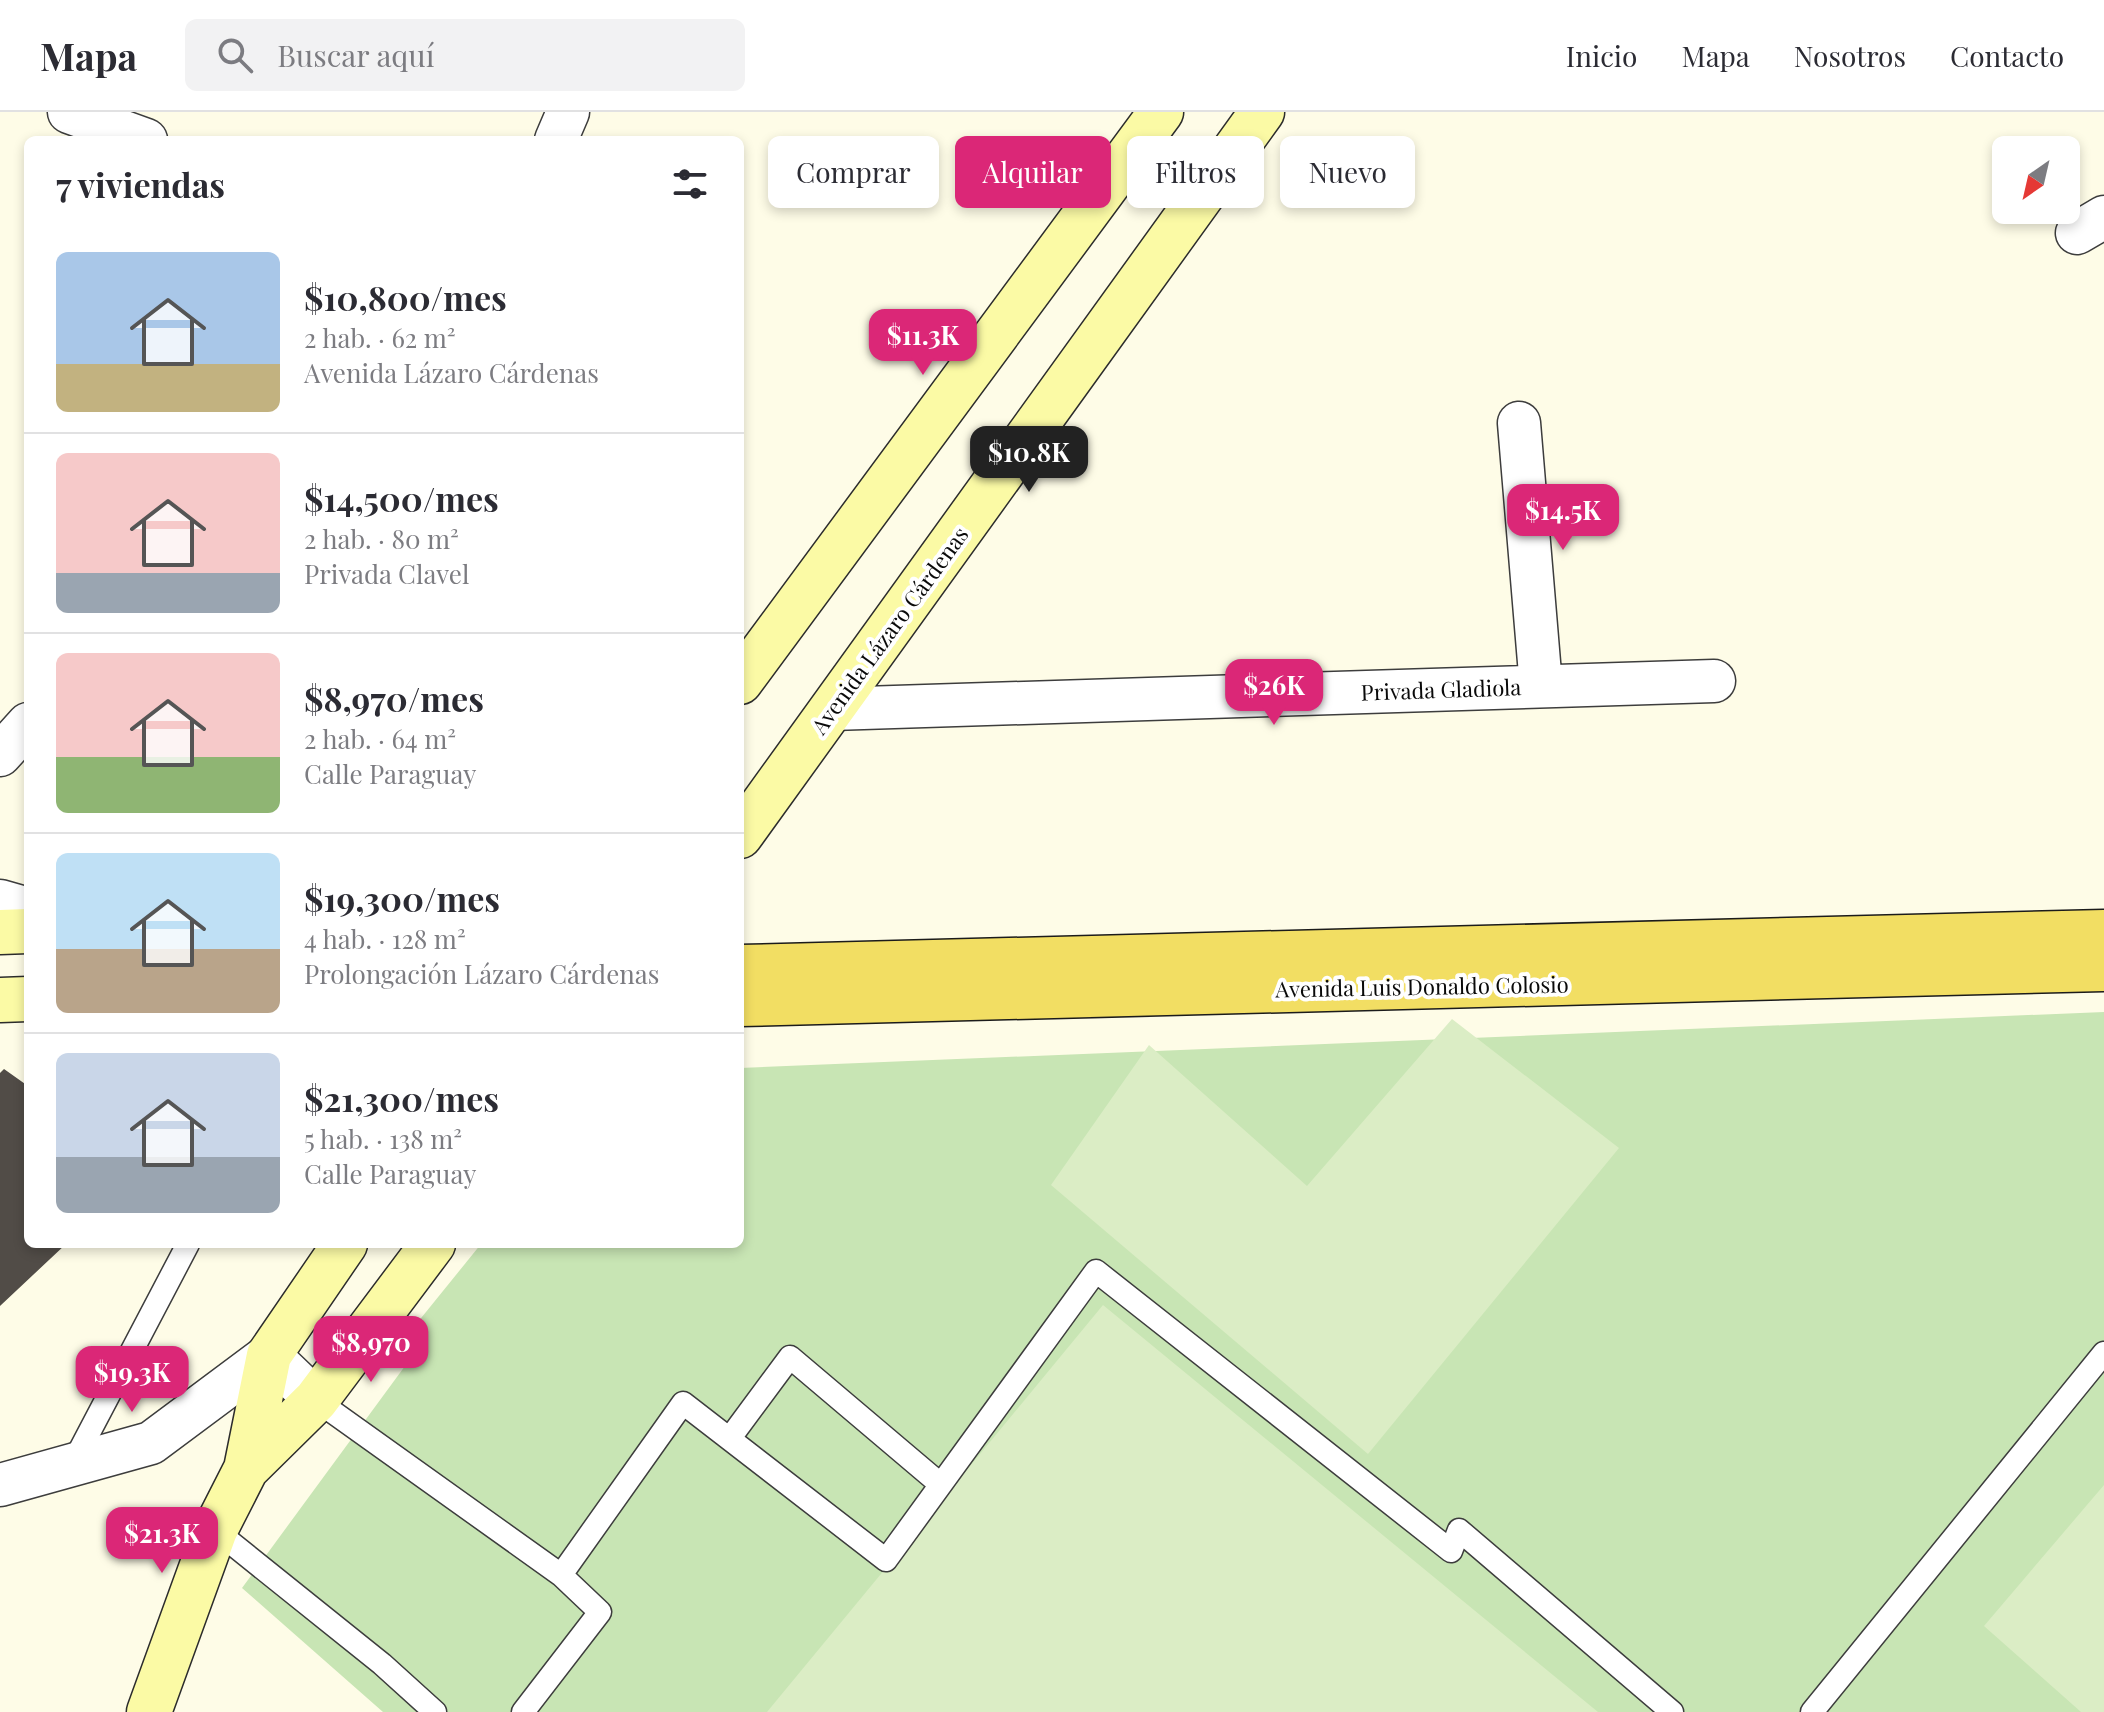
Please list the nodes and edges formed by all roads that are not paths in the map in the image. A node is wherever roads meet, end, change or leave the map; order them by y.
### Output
1 (69, 112) edge
2 (568, 112) edge
3 (1161, 112) edge
4 (1262, 112) edge
5 (135, 136) edge
6 (558, 136) edge
7 (1519, 423) dead end
8 (744, 677) edge
9 (1714, 681) dead end
10 (1541, 686) junction
11 (832, 709) junction
12 (24, 728) edge
13 (0, 755) edge
14 (744, 830) edge
15 (0, 901) edge
16 (24, 908) edge
17 (24, 931) edge
18 (0, 932) edge
19 (2104, 932) edge
20 (744, 967) edge
21 (2104, 969) edge
22 (744, 1004) edge
23 (186, 1248) edge
24 (334, 1248) edge
25 (430, 1248) edge
26 (2104, 1353) edge
27 (269, 1355) junction
28 (316, 1400) junction
29 (730, 1438) junction
30 (72, 1465) junction
31 (246, 1469) junction
32 (940, 1484) junction
33 (0, 1485) edge
34 (215, 1530) junction
35 (561, 1575) junction
36 (149, 1712) edge
37 (435, 1712) edge
38 (523, 1712) edge
39 (1672, 1712) edge
40 (1812, 1712) edge

1 - 5 street
2 - 6 street
3 - 8 main road
4 - 11 main road, Avenida Lázaro Cárdenas
7 - 10 street
9 - 10 street, Privada Gladiola
10 - 11 street, Privada Gladiola
11 - 14 main road, Avenida Lázaro Cárdenas
12 - 13 street
15 - 16 street
17 - 18 main road
19 - 20 main road
21 - 22 main road, Avenida Luis Donaldo Colosio
23 - 30 lane
24 - 27 main road
25 - 28 main road
26 - 40 lane
27 - 28 street
27 - 30 street
27 - 31 main road
28 - 31 main road
28 - 35 lane
29 - 32 lane
29 - 32 lane
29 - 35 lane
30 - 33 street
31 - 34 main road
32 - 39 lane
34 - 36 main road
34 - 37 lane
35 - 38 lane

